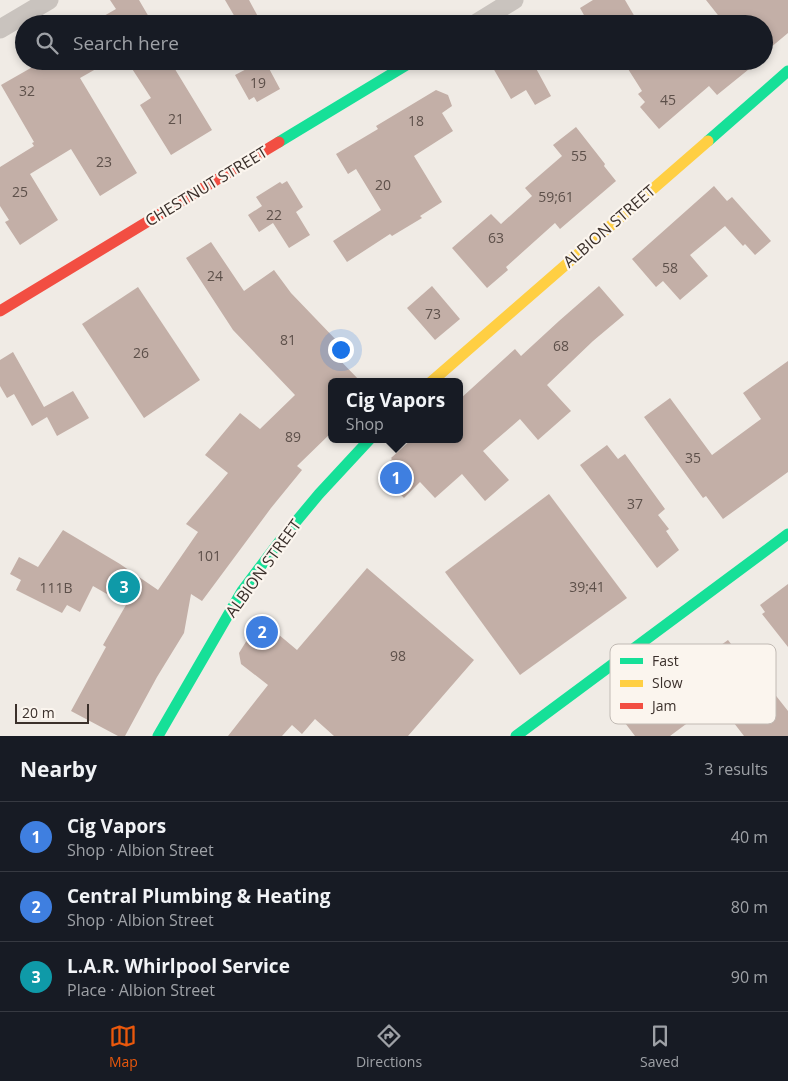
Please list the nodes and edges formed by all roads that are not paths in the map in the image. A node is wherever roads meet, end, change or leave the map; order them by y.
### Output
1 (49, 0) edge
2 (514, 0) edge
3 (24, 15) edge
4 (490, 15) edge
5 (15, 20) edge
6 (0, 29) edge
7 (397, 70) edge
8 (788, 71) edge
9 (0, 311) edge
10 (436, 378) edge
11 (366, 443) edge
12 (788, 534) edge
13 (640, 644) edge
14 (610, 666) edge
15 (158, 736) edge
16 (516, 736) edge

1 - 3 street
2 - 4 street
5 - 6 street
7 - 9 street, CHESTNUT STREET
8 - 10 street, ALBION STREET
11 - 15 street, ALBION STREET
12 - 13 street
14 - 16 street

